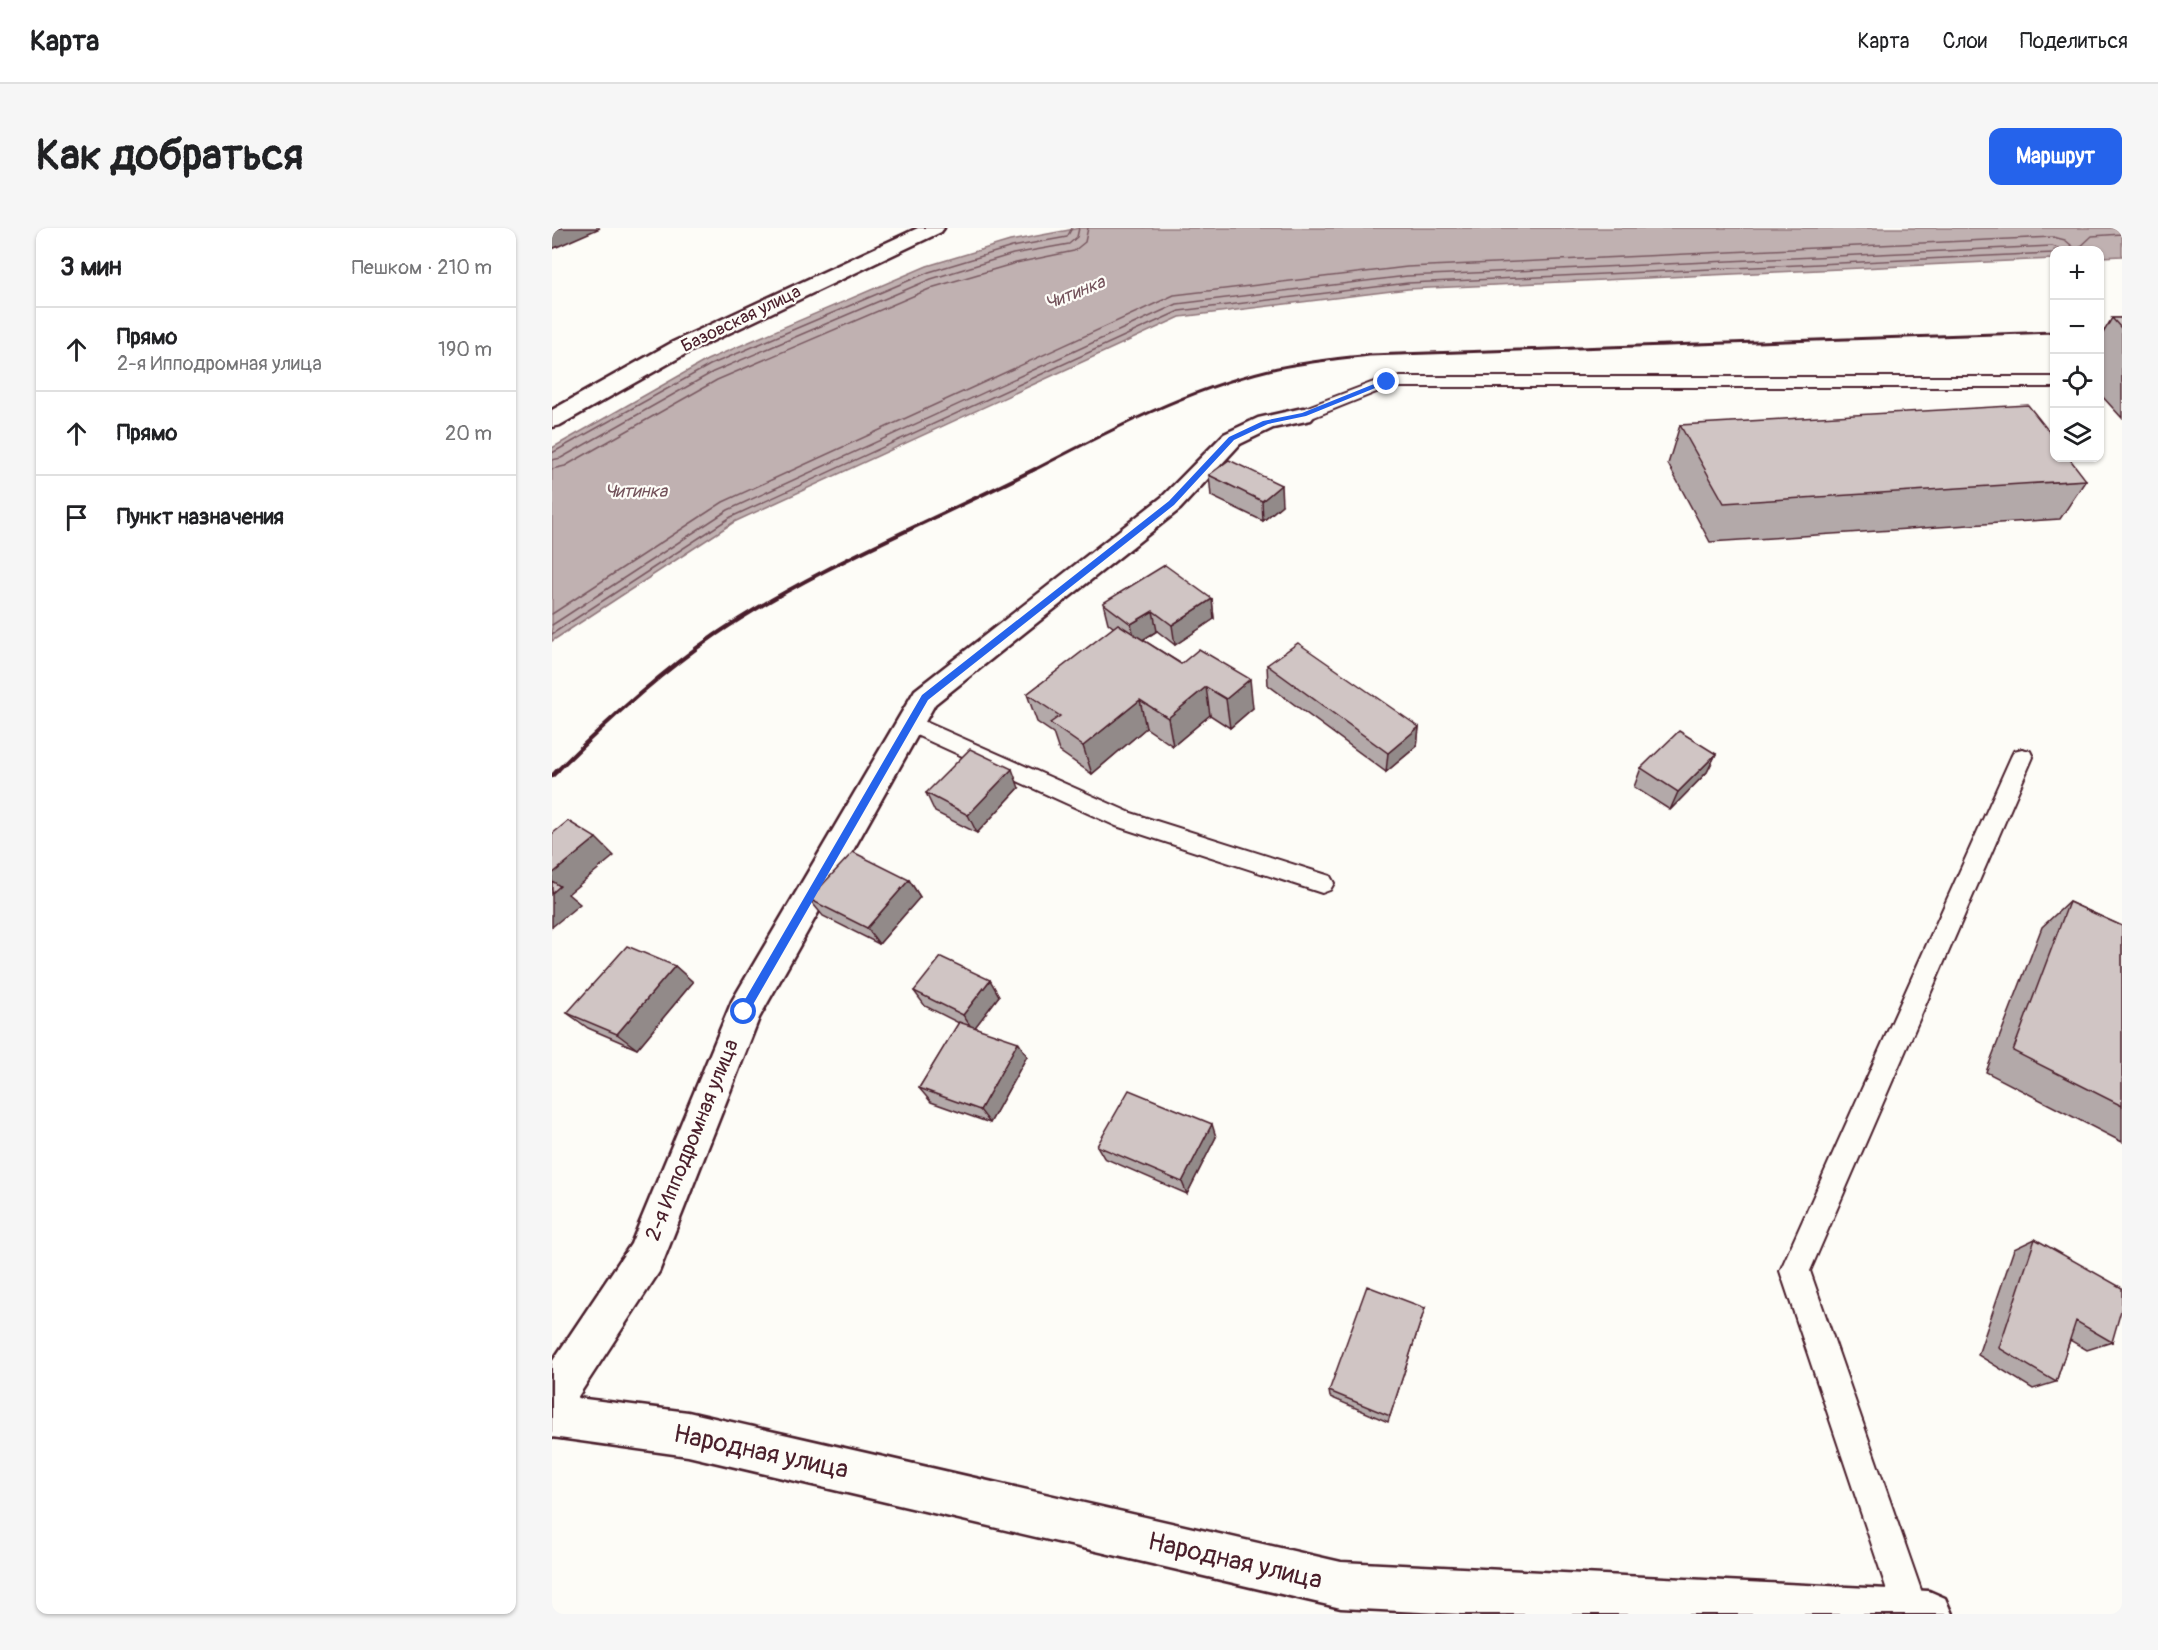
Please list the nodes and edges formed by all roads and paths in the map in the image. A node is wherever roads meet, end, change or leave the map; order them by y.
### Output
1 (934, 228) edge
2 (2050, 382) edge
3 (1303, 415) joint
4 (552, 420) edge
5 (910, 723) junction
6 (2022, 757) dead end
7 (1322, 883) dead end
8 (552, 1399) edge
9 (552, 1416) edge
10 (1912, 1613) edge
11 (1929, 1614) edge

1 - 4 street, Базовская улица
2 - 3 lane
3 - 5 street, 2-я Ипподромная улица
5 - 7 lane
5 - 8 street, 2-я Ипподромная улица
6 - 10 lane
9 - 10 street, Народная улица
10 - 11 street, Народная улица

